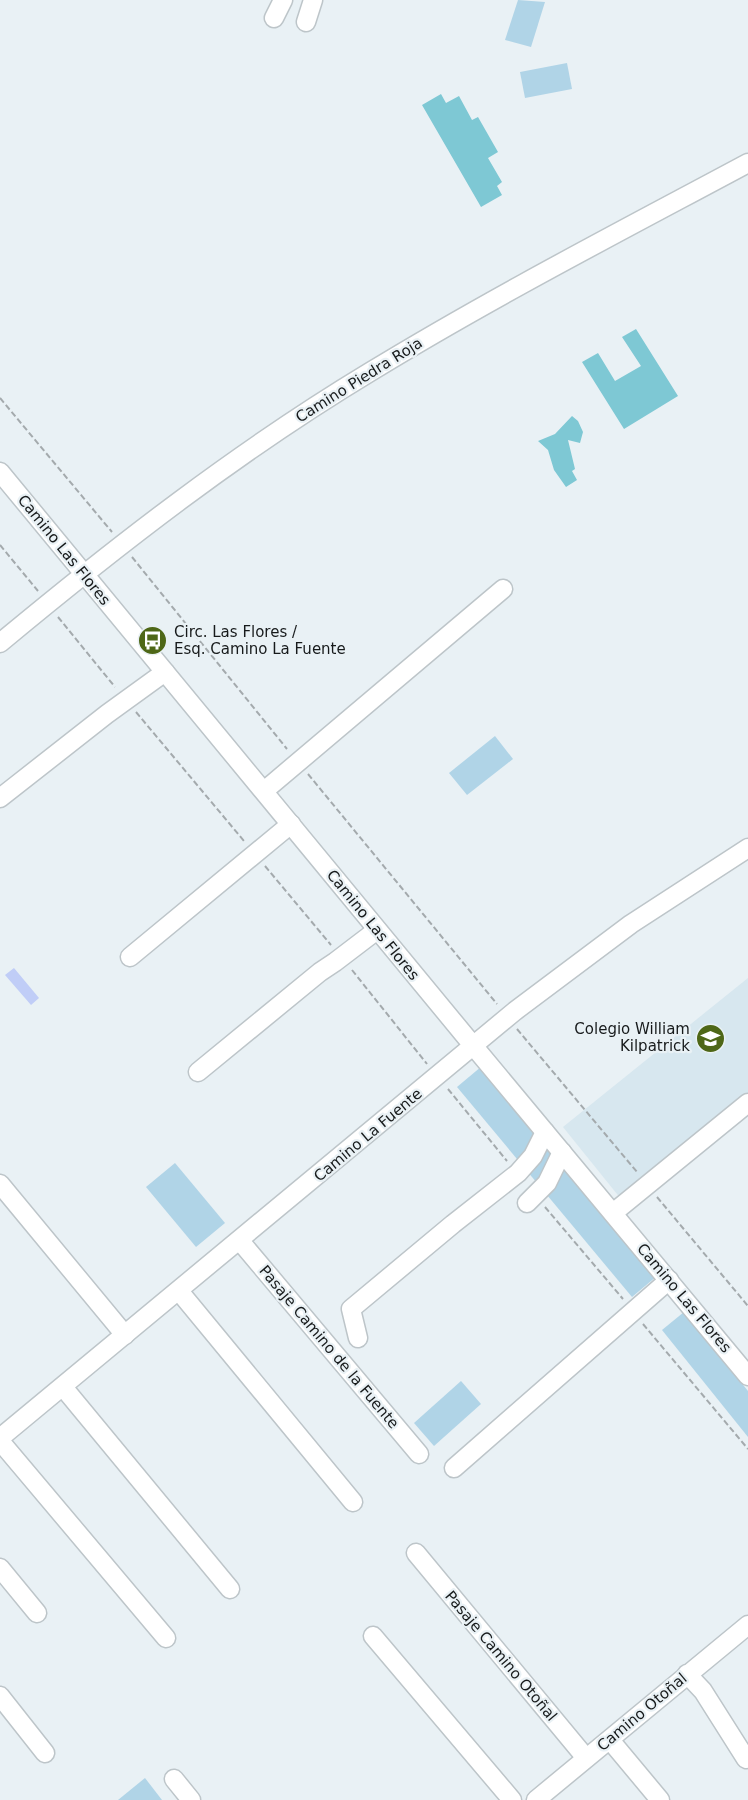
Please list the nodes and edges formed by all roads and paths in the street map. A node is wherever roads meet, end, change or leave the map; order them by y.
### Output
1 (283, 0) edge
2 (313, 0) edge
3 (274, 18) dead end
4 (306, 22) dead end
5 (748, 163) edge
6 (0, 398) edge
7 (0, 472) edge
8 (0, 544) edge
9 (122, 544) junction
10 (84, 574) junction
11 (503, 589) dead end
12 (47, 603) junction
13 (0, 643) edge
14 (165, 672) junction
15 (126, 700) junction
16 (298, 762) junction
17 (264, 791) junction
18 (0, 798) edge
19 (291, 824) junction
20 (748, 849) edge
21 (255, 854) junction
22 (377, 930) junction
23 (130, 957) dead end
24 (342, 957) junction
25 (507, 1017) junction
26 (474, 1047) junction
27 (198, 1072) dead end
28 (437, 1077) junction
29 (748, 1103) edge
30 (545, 1132) junction
31 (562, 1152) junction
32 (518, 1173) junction
33 (0, 1184) edge
34 (647, 1185) junction
35 (531, 1199) joint
36 (613, 1213) junction
37 (240, 1241) junction
38 (669, 1280) junction
39 (179, 1291) junction
40 (748, 1306) edge
41 (633, 1312) junction
42 (125, 1335) junction
43 (358, 1338) dead end
44 (748, 1376) edge
45 (63, 1387) junction
46 (0, 1440) edge
47 (748, 1449) edge
48 (419, 1454) dead end
49 (454, 1468) dead end
50 (353, 1502) dead end
51 (416, 1553) dead end
52 (0, 1568) edge
53 (230, 1588) dead end
54 (37, 1613) dead end
55 (748, 1625) edge
56 (373, 1636) dead end
57 (166, 1638) dead end
58 (687, 1674) junction
59 (0, 1696) edge
60 (610, 1740) junction
61 (45, 1753) dead end
62 (586, 1758) junction
63 (746, 1759) dead end
64 (174, 1779) dead end
65 (543, 1798) edge
66 (191, 1800) edge
67 (512, 1800) edge
68 (660, 1800) edge

1 - 3 street
2 - 4 street
5 - 9 street, Camino Piedra Roja
6 - 9 path
7 - 10 street, Camino Las Flores
8 - 12 path
9 - 10 street, Camino Piedra Roja
9 - 16 path
10 - 12 street, Camino Piedra Roja
10 - 14 street, Camino Las Flores
11 - 16 street
12 - 13 street, Camino Piedra Roja
12 - 15 path
14 - 15 street
14 - 17 street, Camino Las Flores
15 - 18 street
15 - 21 path
16 - 17 street
16 - 25 path
17 - 19 street, Camino Las Flores
19 - 21 street
19 - 22 street, Camino Las Flores
20 - 25 street, Camino La Fuente
21 - 23 street
21 - 24 path
22 - 24 street
22 - 26 street, Camino Las Flores
24 - 27 street
24 - 28 path
25 - 26 street, Camino La Fuente
25 - 34 path
26 - 28 street, Camino La Fuente
26 - 30 street, Camino Las Flores
28 - 32 path
28 - 37 street, Camino La Fuente
29 - 34 street
30 - 31 street, Camino Las Flores
30 - 32 street
31 - 35 street
31 - 36 street, Camino Las Flores
32 - 43 street
33 - 42 street
34 - 36 street
34 - 40 path
35 - 41 path
36 - 38 street, Camino Las Flores
37 - 39 street, Camino La Fuente
37 - 48 street, Pasaje Camino de la Fuente
38 - 41 street
38 - 44 street, Camino Las Flores
39 - 42 street, Camino La Fuente
39 - 50 street
41 - 47 path
41 - 49 street
42 - 45 street, Camino La Fuente
45 - 46 street, Camino La Fuente
45 - 53 street
46 - 57 street
51 - 62 street, Pasaje Camino Otoñal
52 - 54 street
55 - 58 street, Camino Otoñal
56 - 67 street
58 - 60 street, Camino Otoñal
58 - 63 street
59 - 61 street
60 - 62 street, Camino Otoñal
60 - 68 street
62 - 65 street, Camino Otoñal
64 - 66 street

